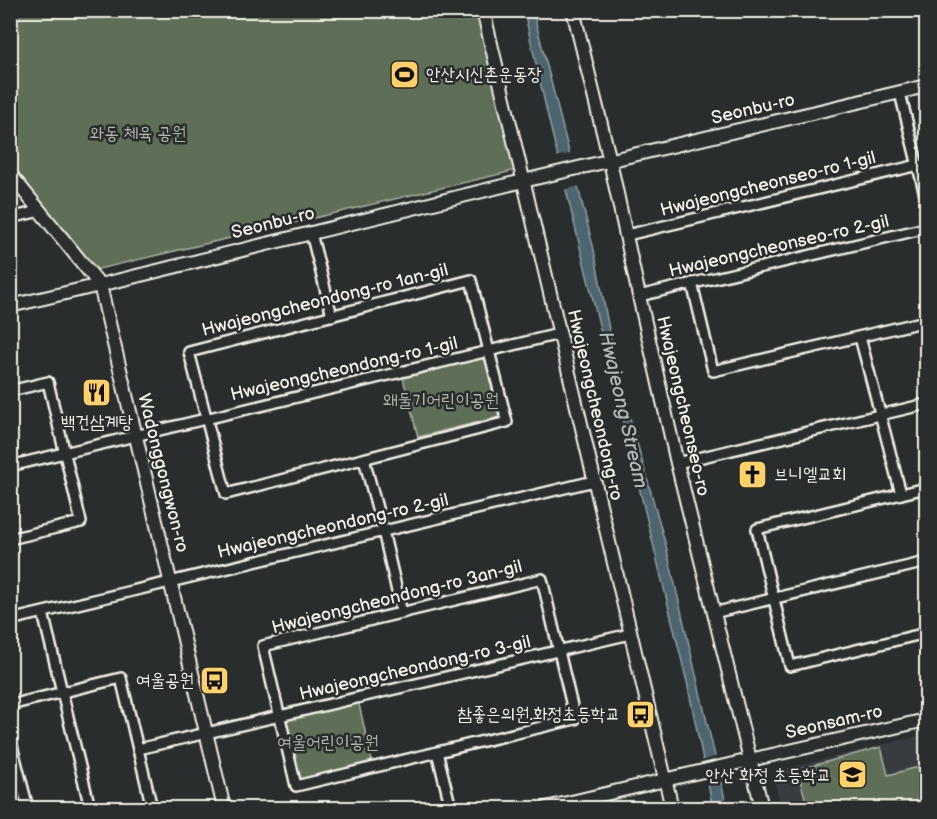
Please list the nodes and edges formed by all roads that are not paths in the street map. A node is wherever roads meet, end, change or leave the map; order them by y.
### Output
1 (483, 10) edge
2 (573, 10) edge
3 (927, 86) edge
4 (900, 93) junction
5 (610, 161) junction
6 (918, 165) junction
7 (10, 174) edge
8 (523, 181) junction
9 (927, 199) edge
10 (40, 211) junction
11 (10, 218) edge
12 (927, 228) edge
13 (311, 233) junction
14 (627, 235) junction
15 (692, 284) junction
16 (100, 285) junction
17 (639, 296) junction
18 (10, 306) edge
19 (332, 316) junction
20 (927, 321) edge
21 (559, 334) junction
22 (860, 337) junction
23 (489, 351) junction
24 (10, 391) edge
25 (927, 404) edge
26 (881, 415) junction
27 (207, 419) junction
28 (136, 436) junction
29 (64, 453) junction
30 (364, 459) junction
31 (677, 463) junction
32 (10, 466) edge
33 (594, 481) junction
34 (927, 488) edge
35 (901, 494) junction
36 (383, 531) junction
37 (10, 539) edge
38 (927, 562) edge
39 (171, 582) junction
40 (774, 598) junction
41 (44, 613) junction
42 (402, 613) junction
43 (713, 613) junction
44 (10, 621) edge
45 (927, 633) edge
46 (630, 634) junction
47 (559, 651) junction
48 (63, 692) junction
49 (10, 705) edge
50 (280, 716) junction
51 (927, 720) edge
52 (207, 733) junction
53 (10, 738) edge
54 (138, 749) junction
55 (437, 752) junction
56 (750, 760) junction
57 (665, 780) junction
58 (28, 808) edge
59 (90, 808) edge
60 (152, 808) edge
61 (224, 808) edge
62 (451, 808) edge
63 (546, 808) edge
64 (672, 808) edge
65 (762, 808) edge

1 - 8 street, Hwajeongcheondong-ro
2 - 5 street, Hwajeongcheonseo-ro
3 - 4 street, Seonbu-ro
4 - 5 street, Seonbu-ro
4 - 6 street
5 - 8 street, Seonbu-ro
5 - 14 street, Hwajeongcheonseo-ro
6 - 9 street
6 - 14 street, Hwajeongcheonseo-ro 1-gil
7 - 10 street, Wadonggongwon-ro
8 - 13 street, Seonbu-ro
8 - 21 street, Hwajeongcheondong-ro
10 - 11 street
10 - 16 street, Wadonggongwon-ro
12 - 15 street, Hwajeongcheonseo-ro 2-gil
13 - 16 street, Seonbu-ro
13 - 19 street
14 - 17 street, Hwajeongcheonseo-ro
15 - 17 street, Hwajeongcheonseo-ro 2-gil
15 - 22 street
16 - 18 street, Seonbu-ro
16 - 28 street, Wadonggongwon-ro
17 - 31 street, Hwajeongcheonseo-ro
19 - 23 street, Hwajeongcheondong-ro 1an-gil
19 - 27 street, Hwajeongcheondong-ro 1an-gil
20 - 22 street
21 - 23 street, Hwajeongcheondong-ro 1-gil
21 - 33 street, Hwajeongcheondong-ro
22 - 26 street
23 - 27 street, Hwajeongcheondong-ro 1-gil
23 - 30 street, Hwajeongcheondong-ro 1an-gil
24 - 29 street
25 - 26 street
26 - 31 street
26 - 35 street
27 - 28 street, Hwajeongcheondong-ro 1-gil
27 - 30 street, Hwajeongcheondong-ro 1an-gil
28 - 29 street, Hwajeongcheondong-ro 1-gil
28 - 39 street, Wadonggongwon-ro
29 - 32 street, Hwajeongcheondong-ro 1-gil
29 - 37 street
30 - 36 street
31 - 43 street, Hwajeongcheonseo-ro
33 - 36 street, Hwajeongcheondong-ro 2-gil
33 - 46 street, Hwajeongcheondong-ro
34 - 35 street
35 - 40 street
36 - 39 street, Hwajeongcheondong-ro 2-gil
36 - 42 street
38 - 40 street
39 - 41 street, Hwajeongcheondong-ro 2-gil
39 - 52 street, Wadonggongwon-ro
40 - 43 street
40 - 45 street
41 - 44 street, Hwajeongcheondong-ro 2-gil
41 - 48 street
42 - 47 street, Hwajeongcheondong-ro 3an-gil
42 - 50 street, Hwajeongcheondong-ro 3an-gil
43 - 56 street, Hwajeongcheonseo-ro
46 - 47 street, Hwajeongcheondong-ro 3-gil
46 - 57 street, Hwajeongcheondong-ro
47 - 50 street, Hwajeongcheondong-ro 3-gil
47 - 55 street, Hwajeongcheondong-ro 3an-gil
48 - 49 street
48 - 54 street
48 - 59 street
50 - 52 street, Hwajeongcheondong-ro 3-gil
50 - 55 street, Hwajeongcheondong-ro 3an-gil
51 - 56 street, Seonsam-ro
52 - 54 street, Hwajeongcheondong-ro 3-gil
52 - 61 street, Wadonggongwon-ro
53 - 58 street
54 - 60 street
55 - 62 street
56 - 57 street, Seonsam-ro
56 - 65 street, Hwajeongcheonseo-ro
57 - 63 street, Seonsam-ro
57 - 64 street, Hwajeongcheondong-ro

